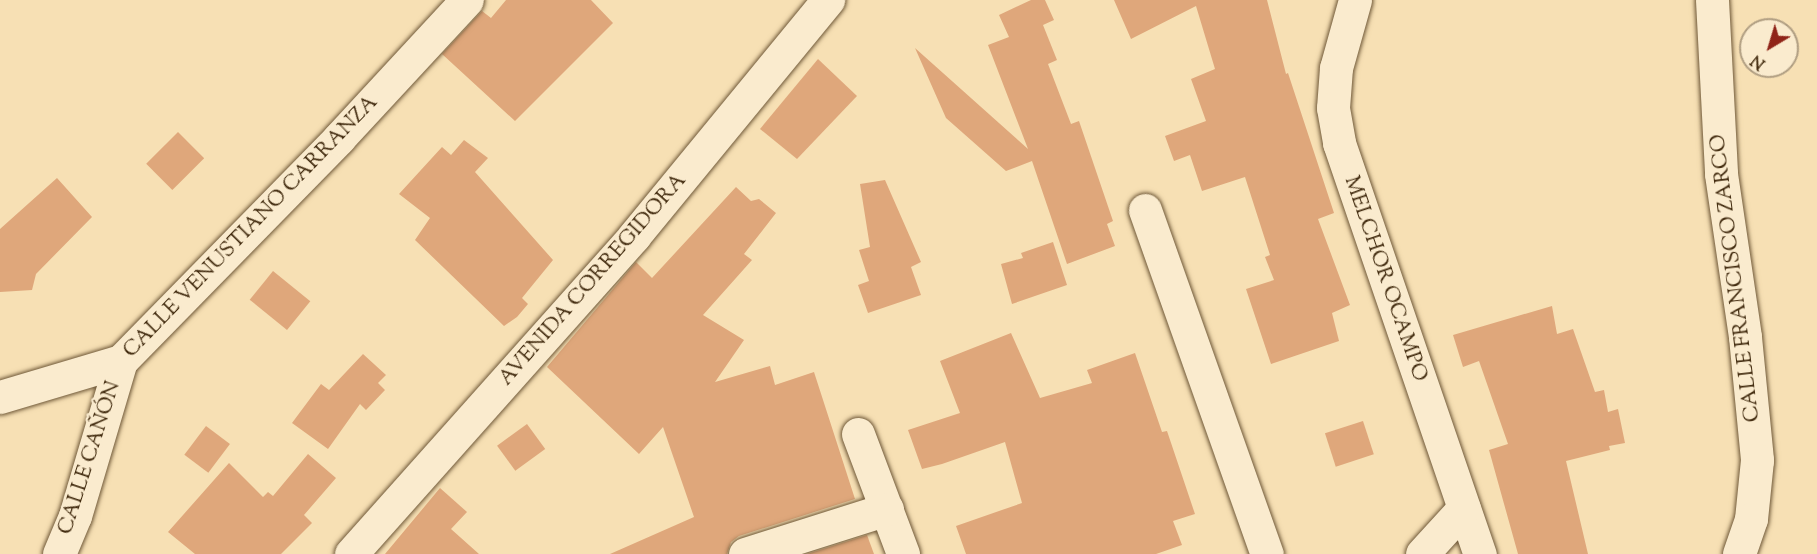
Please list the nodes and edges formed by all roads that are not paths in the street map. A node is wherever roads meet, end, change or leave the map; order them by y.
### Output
1 (467, 0) edge
2 (828, 0) edge
3 (1355, 0) edge
4 (1712, 0) edge
5 (1145, 210) dead end
6 (121, 362) junction
7 (0, 398) edge
8 (858, 434) dead end
9 (1464, 508) junction
10 (887, 509) junction
11 (59, 554) edge
12 (351, 554) edge
13 (745, 554) edge
14 (903, 554) edge
15 (1267, 554) edge
16 (1422, 554) edge
17 (1479, 554) edge
18 (1739, 554) edge

1 - 6 street, CALLE VENUSTIANO CARRANZA
2 - 12 street, AVENIDA CORREGIDORA
3 - 9 street, MELCHOR OCAMPO
4 - 18 street, CALLE FRANCISCO ZARCO
5 - 15 street
6 - 7 street, CALLE VENUSTIANO CARRANZA
6 - 11 street, CALLE CAÑÓN
8 - 10 street
9 - 16 street
9 - 17 street, MELCHOR OCAMPO
10 - 13 street
10 - 14 street

